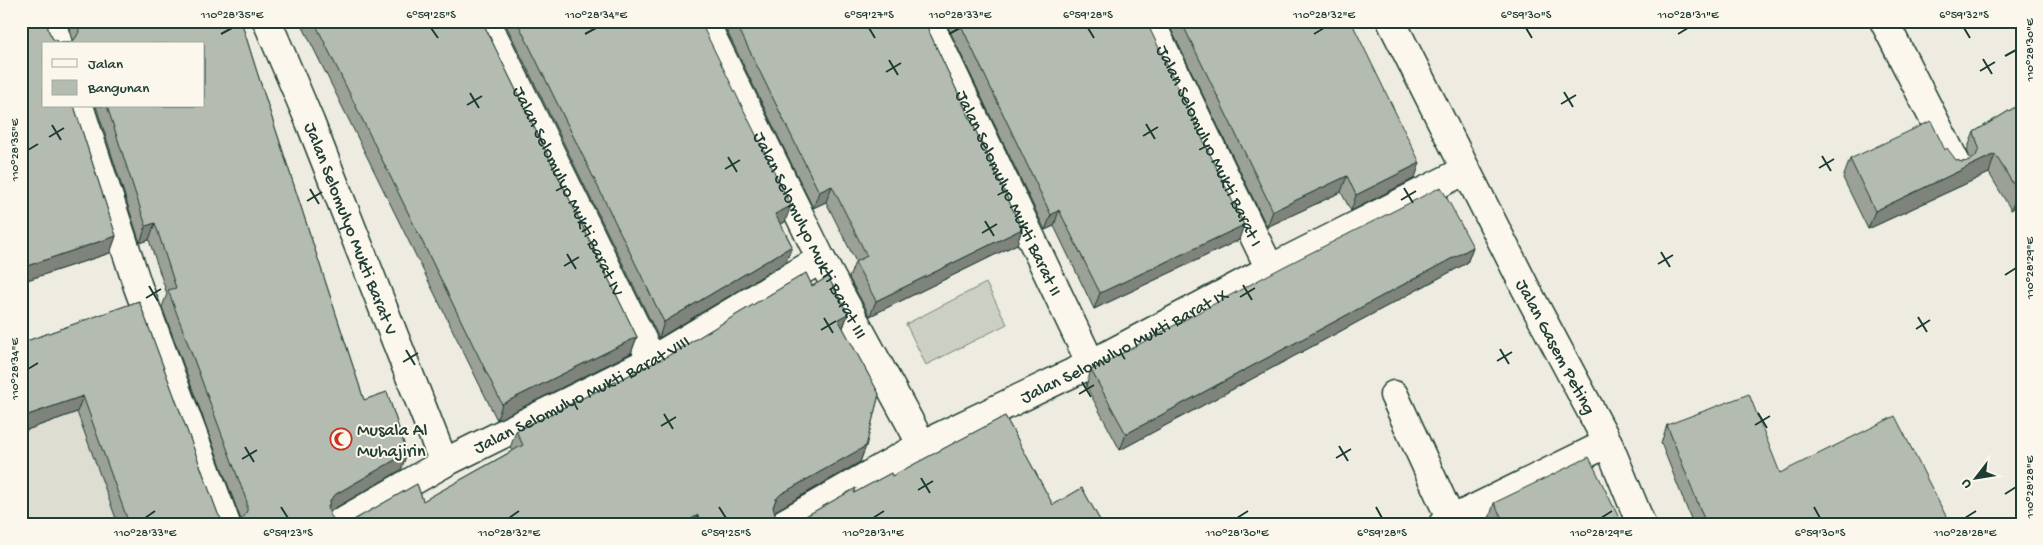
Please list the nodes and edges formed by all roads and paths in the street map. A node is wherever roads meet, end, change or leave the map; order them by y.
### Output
1 (51, 21) edge
2 (486, 21) edge
3 (704, 21) edge
4 (928, 21) edge
5 (1150, 21) edge
6 (1391, 21) edge
7 (1884, 21) edge
8 (270, 22) edge
9 (57, 42) edge
10 (80, 108) edge
11 (1957, 165) edge
12 (1466, 170) junction
13 (821, 259) junction
14 (1270, 269) junction
15 (652, 360) junction
16 (1091, 364) junction
17 (1394, 395) dead end
18 (1608, 443) junction
19 (922, 445) junction
20 (444, 463) junction
21 (1458, 520) edge
22 (226, 524) edge
23 (338, 524) edge
24 (783, 524) edge
25 (1641, 524) edge

1 - 9 street
2 - 15 street, Jalan Selomulyo Mukti Barat IV
3 - 13 street, Jalan Selomulyo Mukti Barat III
4 - 16 street, Jalan Selomulyo Mukti Barat II
5 - 14 street, Jalan Selomulyo Mukti Barat I
6 - 12 street, Jalan Gasem Peting
7 - 11 street
8 - 20 street, Jalan Selomulyo Mukti Barat V
10 - 22 street
12 - 14 street, Jalan Selomulyo Mukti Barat IX
12 - 18 street, Jalan Gasem Peting
13 - 15 street, Jalan Selomulyo Mukti Barat VIII
13 - 19 street, Jalan Selomulyo Mukti Barat III
14 - 16 street, Jalan Selomulyo Mukti Barat IX
15 - 20 street, Jalan Selomulyo Mukti Barat VIII
16 - 19 street, Jalan Selomulyo Mukti Barat IX
17 - 21 street
18 - 21 street
18 - 25 street, Jalan Gasem Peting
19 - 24 street, Jalan Selomulyo Mukti Barat IX
20 - 23 street, Jalan Selomulyo Mukti Barat VIII

